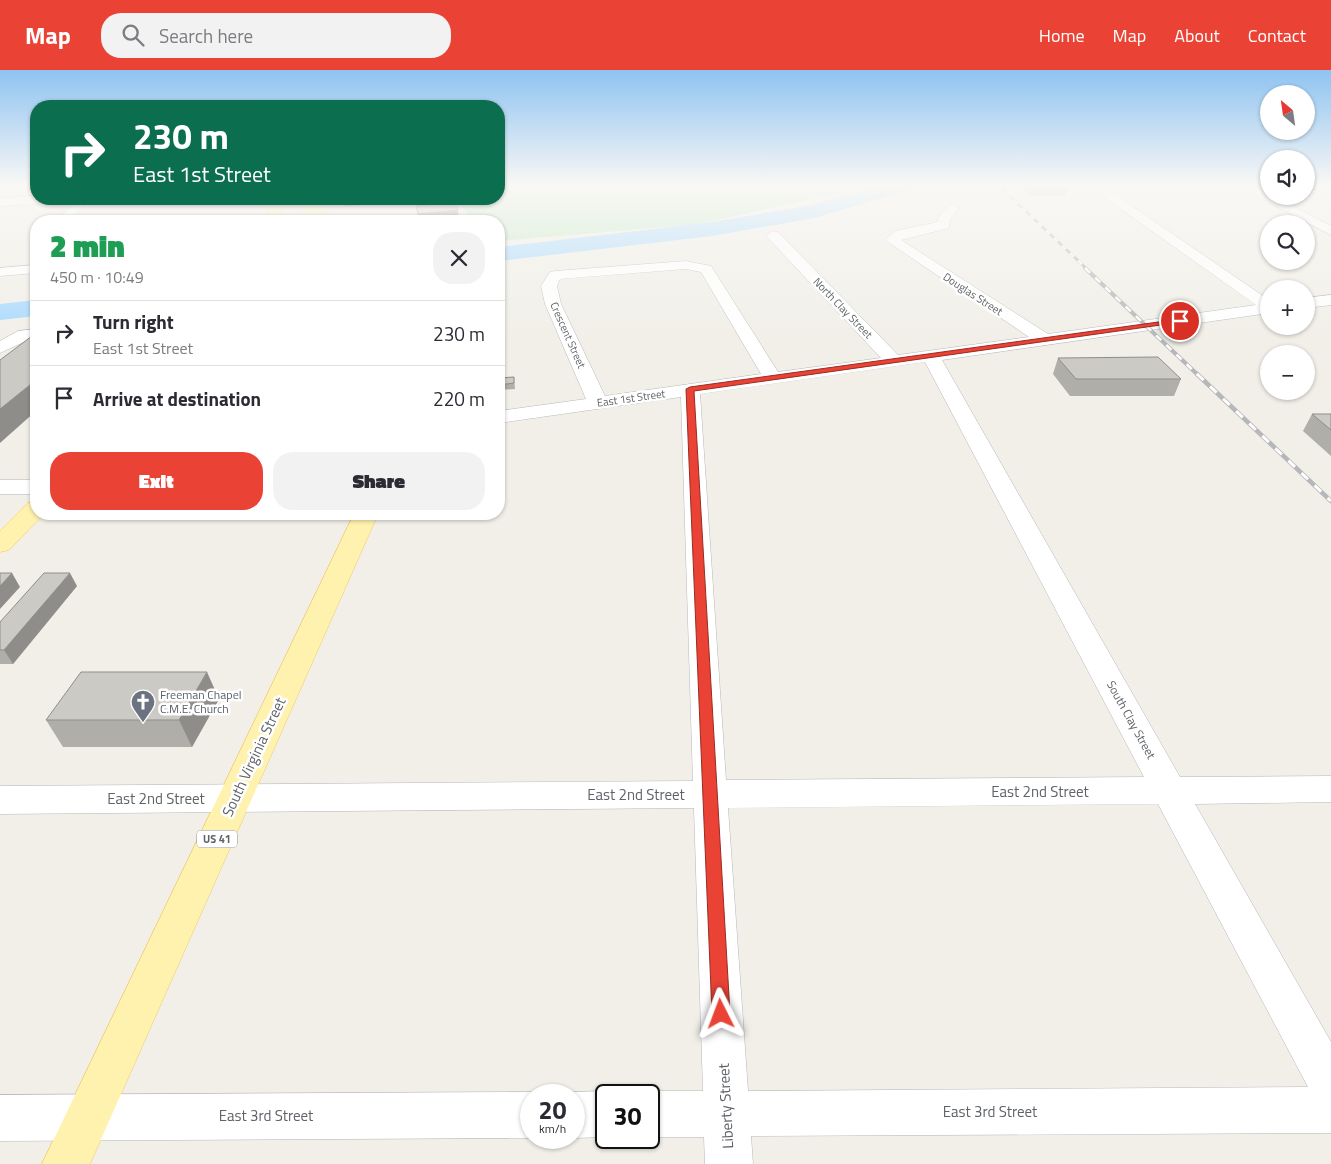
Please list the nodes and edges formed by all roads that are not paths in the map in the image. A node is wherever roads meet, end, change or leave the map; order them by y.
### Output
1 (774, 236) edge
2 (897, 236) edge
3 (1167, 236) edge
4 (30, 264) edge
5 (0, 272) edge
6 (1331, 300) edge
7 (1260, 301) edge
8 (1315, 302) edge
9 (1260, 308) edge
10 (30, 334) edge
11 (1044, 339) junction
12 (0, 348) edge
13 (930, 355) junction
14 (893, 360) junction
15 (772, 378) junction
16 (690, 389) junction
17 (598, 403) junction
18 (505, 416) edge
19 (0, 487) edge
20 (30, 487) edge
21 (30, 514) edge
22 (363, 520) edge
23 (0, 545) edge
24 (1331, 789) edge
25 (1170, 791) junction
26 (710, 794) junction
27 (235, 798) junction
28 (0, 800) edge
29 (1331, 1085) edge
30 (1331, 1110) edge
31 (660, 1114) edge
32 (726, 1114) junction
33 (520, 1115) edge
34 (88, 1117) junction
35 (0, 1118) edge
36 (66, 1164) edge
37 (729, 1164) edge

1 - 14 street, North Clay Street
2 - 11 street, Douglas Street
3 - 7 street
4 - 5 street
6 - 8 street
9 - 11 street, East 1st Street
10 - 12 street
11 - 13 street, East 1st Street
13 - 14 street, East 1st Street
13 - 25 street, South Clay Street
14 - 15 street, East 1st Street
15 - 16 street, East 1st Street
15 - 17 street, Crescent Street
16 - 17 street, East 1st Street
16 - 26 street, Liberty Street
17 - 18 street, East 1st Street
19 - 20 street
21 - 23 main road
22 - 27 main road, South Virginia Street / US 41
24 - 25 street, East 2nd Street
25 - 26 street, East 2nd Street
25 - 29 street, South Clay Street
26 - 27 street, East 2nd Street
26 - 32 street, Liberty Street
27 - 28 street, East 2nd Street
27 - 34 main road, South Virginia Street / US 41
30 - 32 street, East 3rd Street
31 - 32 street, East 3rd Street
32 - 37 street, Liberty Street
33 - 34 street, East 3rd Street
34 - 35 street, East 3rd Street
34 - 36 main road, South Virginia Street / US 41

